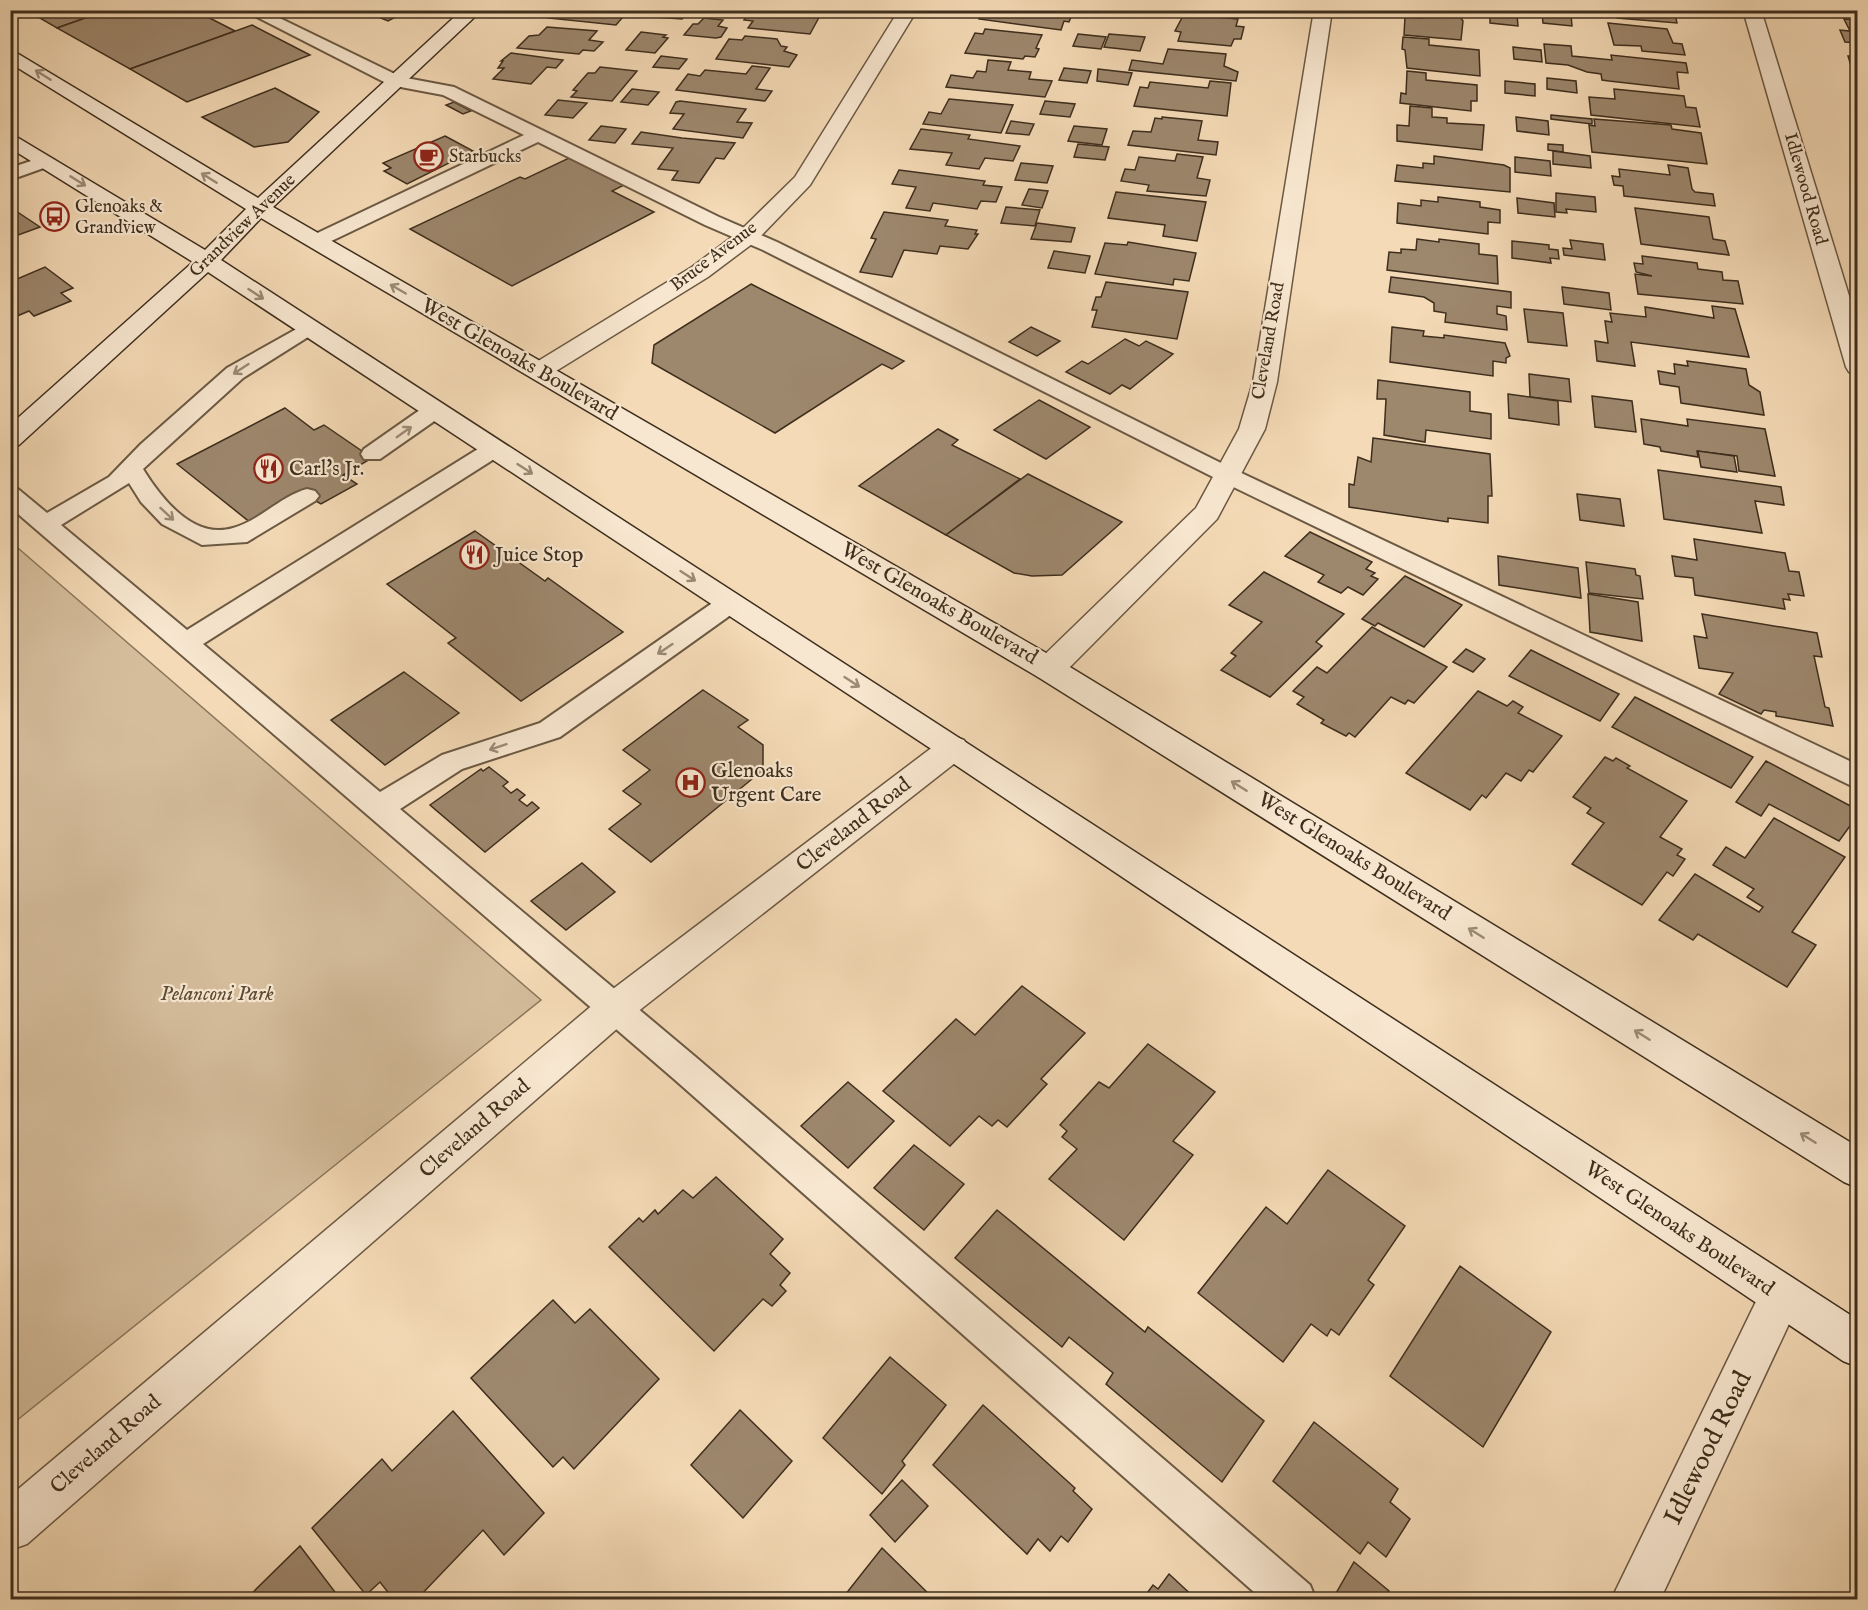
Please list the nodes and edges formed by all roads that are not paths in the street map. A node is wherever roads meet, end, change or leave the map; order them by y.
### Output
1 (249, 10) edge
2 (473, 10) edge
3 (908, 10) edge
4 (1323, 10) edge
5 (1752, 10) edge
6 (10, 55) edge
7 (396, 81) junction
8 (539, 135) junction
9 (10, 139) edge
10 (46, 161) junction
11 (10, 175) edge
12 (259, 208) junction
13 (748, 236) junction
14 (316, 241) junction
15 (207, 261) junction
16 (309, 328) junction
17 (1857, 367) edge
18 (539, 372) junction
19 (435, 410) junction
20 (10, 439) edge
21 (494, 449) junction
22 (372, 454) dead end
23 (131, 468) junction
24 (1227, 475) junction
25 (10, 494) edge
26 (307, 496) dead end
27 (45, 524) junction
28 (730, 603) junction
29 (185, 643) junction
30 (1049, 669) junction
31 (953, 748) junction
32 (1857, 778) edge
33 (378, 808) junction
34 (614, 1009) junction
35 (1856, 1163) edge
36 (1781, 1296) junction
37 (1857, 1346) edge
38 (10, 1527) edge
39 (1295, 1599) edge
40 (1635, 1599) edge

1 - 7 lane
2 - 7 street, Grandview Avenue
3 - 13 street, Bruce Avenue
4 - 24 street, Cleveland Road
5 - 17 street, Idlewood Road
12 -> 6 street, West Glenoaks Boulevard
7 - 8 lane
7 - 12 street, Grandview Avenue
8 - 13 lane
8 - 14 lane
9 - 10 street, West Glenoaks Boulevard
10 - 11 lane
10 -> 15 street, West Glenoaks Boulevard
12 - 14 street, West Glenoaks Boulevard
12 - 15 street, Grandview Avenue
13 - 18 street, Bruce Avenue
13 - 24 lane
18 -> 14 street, West Glenoaks Boulevard
15 -> 16 street, West Glenoaks Boulevard
15 - 20 street, Grandview Avenue
16 - 19 street, West Glenoaks Boulevard
16 -> 23 lane
18 - 30 street, West Glenoaks Boulevard
19 - 21 street, West Glenoaks Boulevard
22 -> 19 lane
21 -> 28 street, West Glenoaks Boulevard
21 - 29 lane
23 -> 26 lane
23 - 27 lane
24 - 30 street, Cleveland Road
24 - 32 lane
25 - 27 lane
27 - 29 lane
28 -> 31 street, West Glenoaks Boulevard
28 -> 33 lane
29 - 33 lane
35 -> 30 street, West Glenoaks Boulevard
31 - 34 street, Cleveland Road
31 - 36 street, West Glenoaks Boulevard
33 - 34 lane
34 - 38 street, Cleveland Road
34 - 39 lane
36 - 37 street, West Glenoaks Boulevard
36 - 40 street, Idlewood Road

